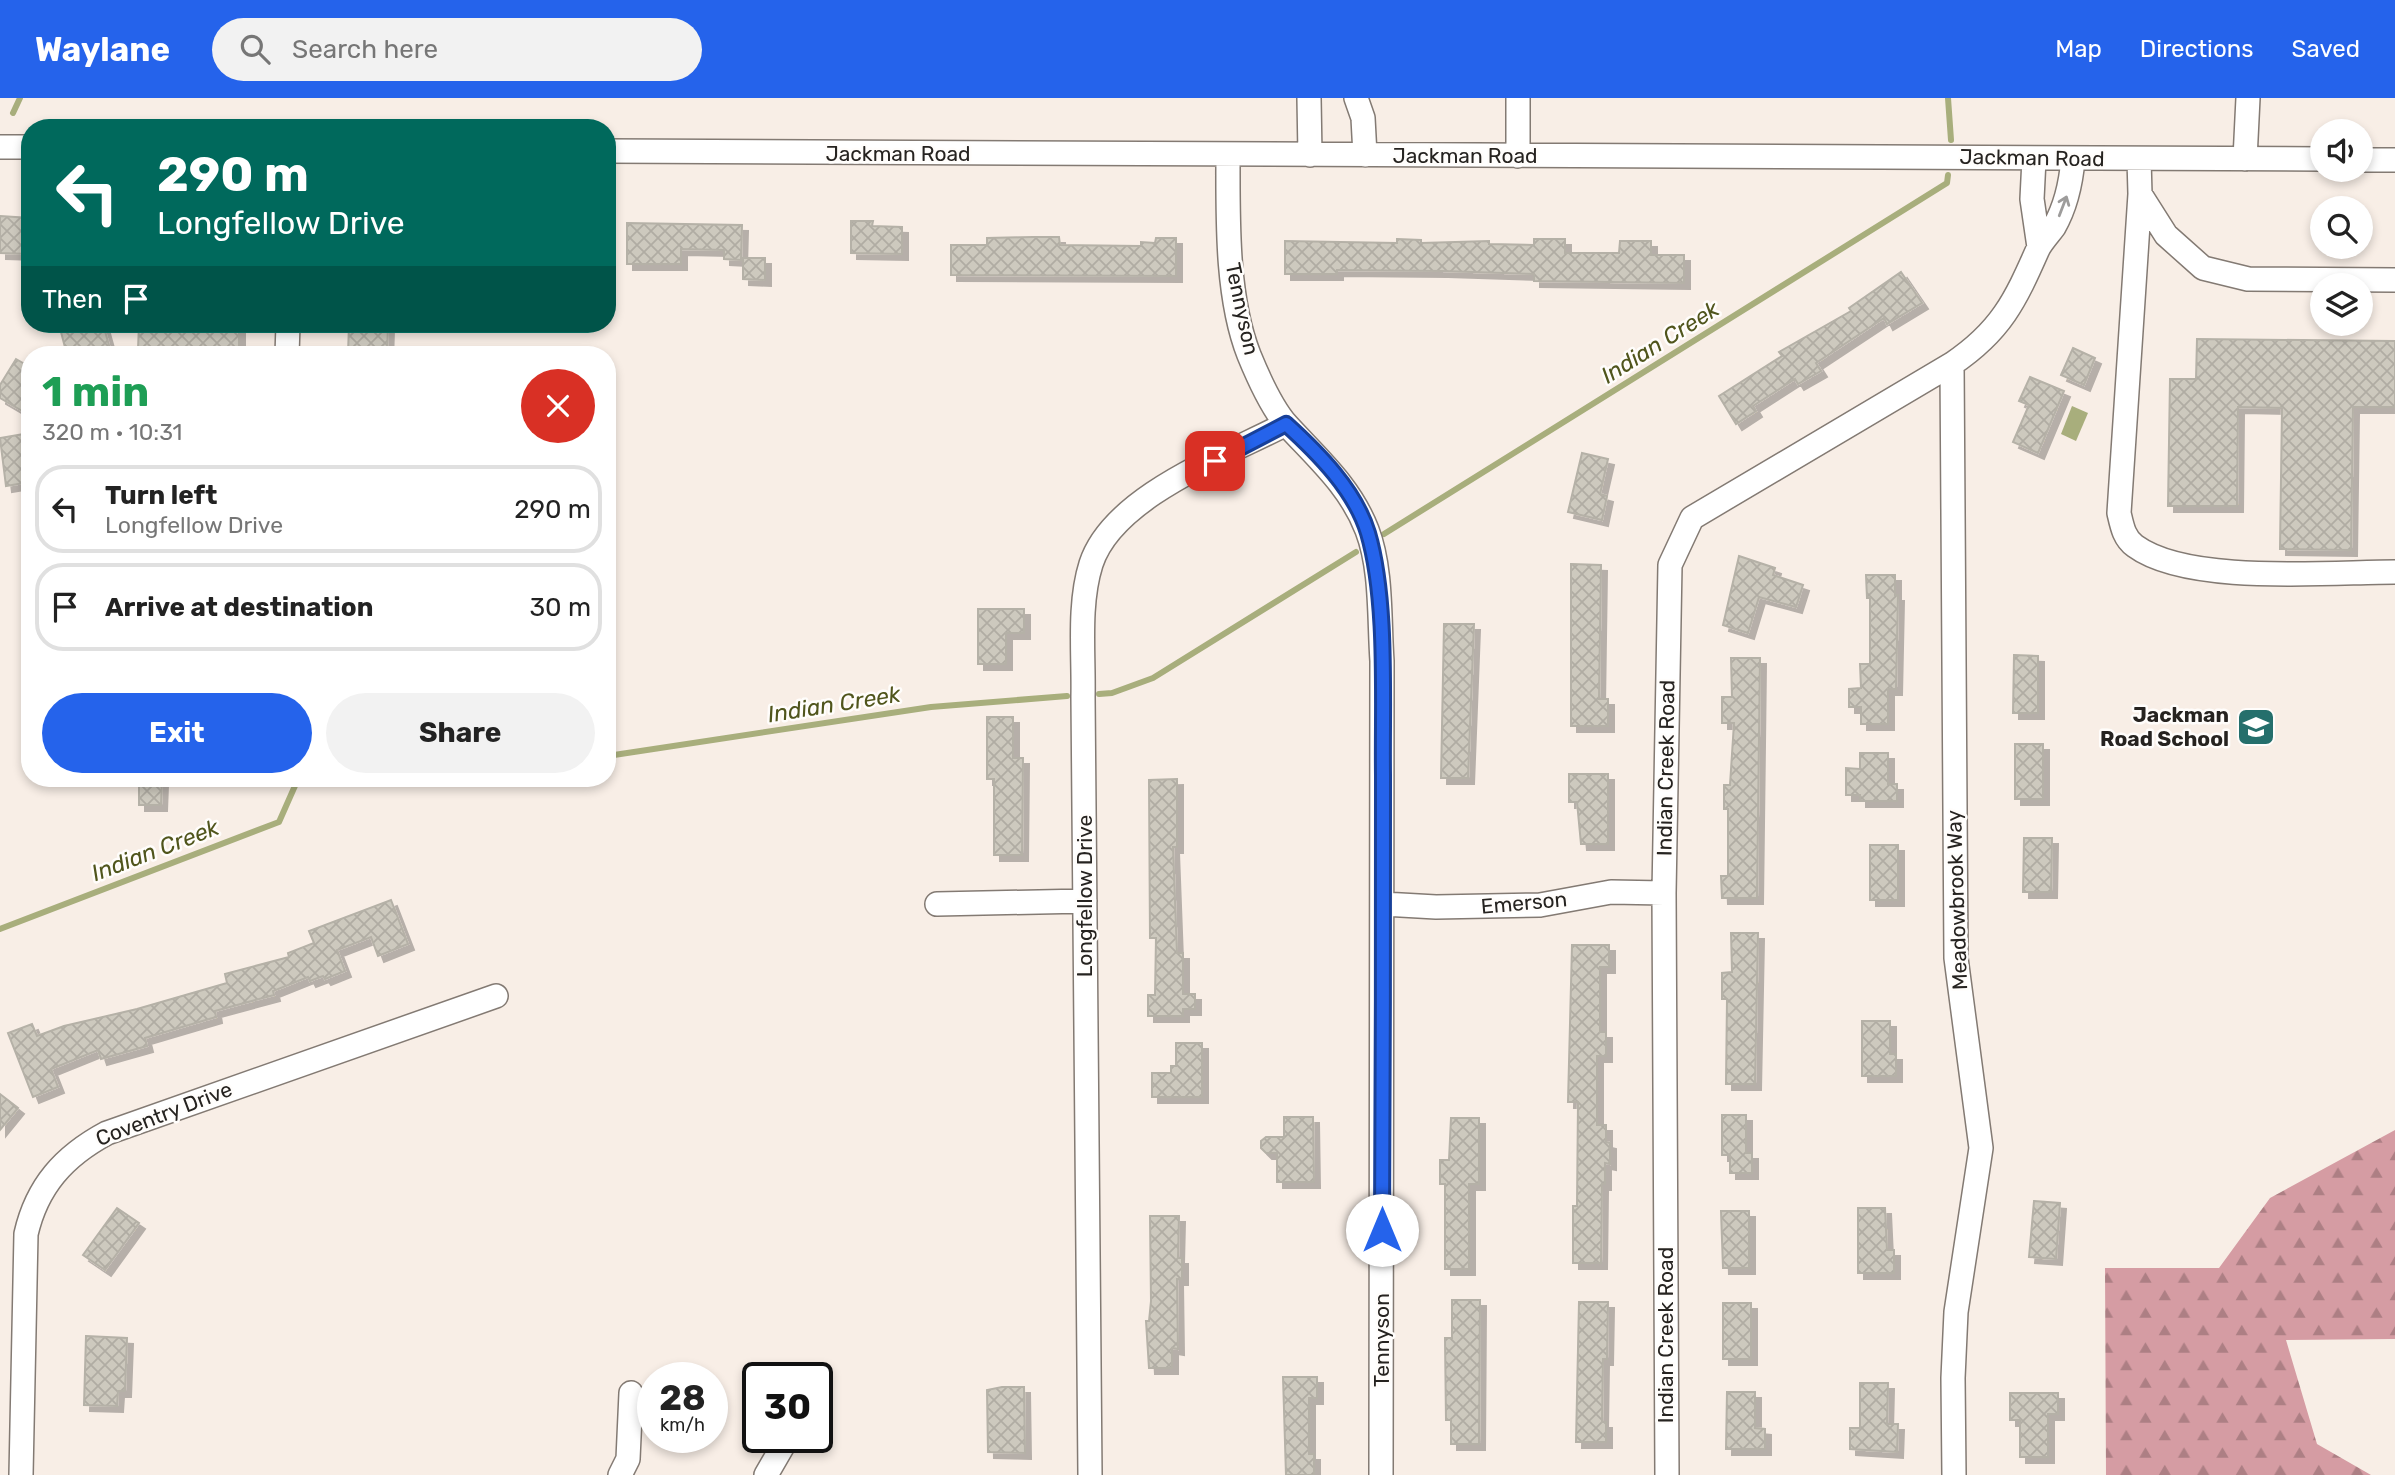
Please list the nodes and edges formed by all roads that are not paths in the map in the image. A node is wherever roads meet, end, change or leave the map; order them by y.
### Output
1 (1310, 98) edge
2 (1356, 98) edge
3 (1518, 98) edge
4 (2248, 98) edge
5 (0, 147) edge
6 (21, 147) edge
7 (616, 151) edge
8 (1228, 155) junction
9 (1310, 155) junction
10 (1366, 155) junction
11 (1518, 156) junction
12 (2034, 159) junction
13 (2073, 159) junction
14 (2139, 159) junction
15 (2245, 159) junction
16 (2310, 159) edge
17 (2373, 160) edge
18 (2395, 160) edge
19 (2140, 194) junction
20 (2039, 247) junction
21 (2395, 280) edge
22 (1952, 364) junction
23 (1286, 424) junction
24 (2395, 572) edge
25 (1664, 892) junction
26 (1085, 901) junction
27 (937, 904) dead end
28 (1383, 904) junction
29 (496, 996) dead end
30 (631, 1393) dead end
31 (779, 1453) edge
32 (20, 1475) edge
33 (620, 1475) edge
34 (766, 1475) edge
35 (1090, 1475) edge
36 (1381, 1475) edge
37 (1667, 1475) edge
38 (1954, 1475) edge

1 - 9 street
2 - 10 street
3 - 11 street
4 - 15 street
5 - 6 street
7 - 8 street, Jackman Road
8 - 9 street, Jackman Road
8 - 23 street, Tennyson
9 - 10 street, Jackman Road
10 - 11 street, Jackman Road
11 - 12 street, Jackman Road
12 - 13 street, Jackman Road
12 - 20 street
13 - 14 street, Jackman Road
20 -> 13 street, Indian Creek Road
14 - 15 street, Jackman Road
14 - 19 street
15 - 16 street, Jackman Road
17 - 18 street
19 - 21 street
19 - 24 street
20 - 22 street, Indian Creek Road
22 - 25 street, Indian Creek Road
22 - 38 street, Meadowbrook Way
23 - 26 street, Longfellow Drive
23 - 28 street, Tennyson
25 - 28 street, Emerson
25 - 37 street, Indian Creek Road
26 - 27 street
26 - 35 street, Longfellow Drive
28 - 36 street, Tennyson
29 - 32 street, Coventry Drive
30 - 33 street
31 - 34 street

